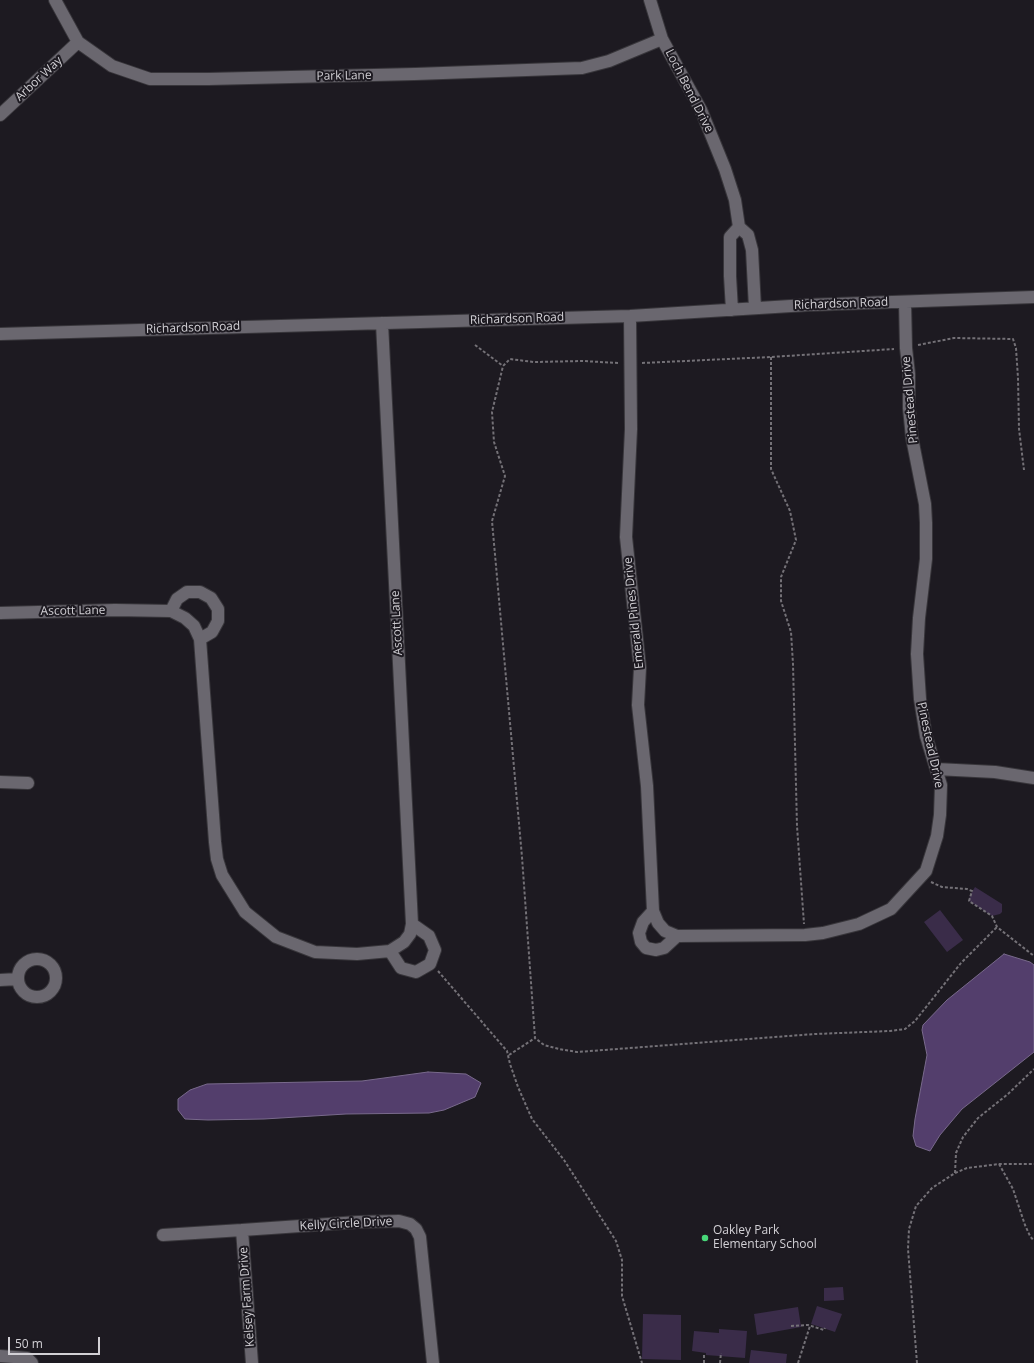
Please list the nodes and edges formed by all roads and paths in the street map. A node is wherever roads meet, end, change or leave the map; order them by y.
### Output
1 (54, 0) edge
2 (650, 0) edge
3 (662, 39) junction
4 (78, 42) junction
5 (0, 115) edge
6 (739, 227) junction
7 (1034, 297) edge
8 (905, 302) junction
9 (755, 308) junction
10 (732, 310) junction
11 (630, 316) junction
12 (382, 323) junction
13 (0, 334) edge
14 (475, 345) dead end
15 (906, 348) junction
16 (771, 357) junction
17 (630, 363) junction
18 (503, 366) junction
19 (1024, 470) dead end
20 (171, 611) junction
21 (0, 613) edge
22 (200, 639) junction
23 (936, 769) junction
24 (1034, 778) edge
25 (0, 782) edge
26 (28, 783) dead end
27 (921, 877) junction
28 (653, 911) junction
29 (412, 924) junction
30 (997, 927) junction
31 (665, 931) joint
32 (805, 935) junction
33 (677, 936) junction
34 (390, 951) junction
35 (1034, 956) edge
36 (430, 963) junction
37 (18, 979) dead end
38 (0, 980) edge
39 (535, 1038) junction
40 (509, 1055) junction
41 (1034, 1069) edge
42 (999, 1164) junction
43 (1034, 1164) edge
44 (955, 1173) junction
45 (242, 1230) junction
46 (163, 1235) dead end
47 (1034, 1241) edge
48 (791, 1326) dead end
49 (810, 1326) junction
50 (825, 1328) dead end
51 (704, 1352) dead end
52 (721, 1353) dead end
53 (0, 1356) edge
54 (32, 1363) edge
55 (252, 1363) edge
56 (433, 1363) edge
57 (642, 1363) edge
58 (704, 1363) edge
59 (720, 1363) edge
60 (798, 1363) edge
61 (917, 1363) edge

1 - 4 street, Park Lane
2 - 3 street, Loch Bend Drive
3 - 4 street, Park Lane
3 - 6 street, Loch Bend Drive
4 - 5 street, Arbor Way
6 - 9 street, Loch Bend Drive
6 - 10 street
7 - 8 street, Richardson Road
8 - 9 street, Richardson Road
8 - 15 street, Pinestead Drive
9 - 10 street, Richardson Road
10 - 11 street, Richardson Road
11 - 12 street, Richardson Road
11 - 17 street, Emerald Pines Drive
12 - 13 street, Richardson Road
12 - 29 street, Ascott Lane
14 - 18 path
15 - 16 path
15 - 19 path
15 - 23 street, Pinestead Drive
16 - 17 path
16 - 32 path
17 - 18 path
17 - 28 street, Emerald Pines Drive
18 - 39 path
20 - 21 street, Ascott Lane
20 - 22 street, Ascott Lane
20 - 22 street
22 - 34 street, Ascott Lane
23 - 24 street
23 - 27 street, Pinestead Drive
25 - 26 street
27 - 30 path
27 - 32 street, Pinestead Drive
28 - 31 street, Emerald Pines Drive
28 - 33 street
29 - 34 street, Ascott Lane
29 - 36 street
30 - 35 path
30 - 39 path
31 - 33 street, Pinestead Drive
32 - 33 street, Pinestead Drive
34 - 36 street
36 - 40 path
37 - 38 street
39 - 40 path
40 - 57 path
41 - 44 path
42 - 43 path
42 - 44 path
42 - 47 path
44 - 61 path
45 - 46 street, Kelly Circle Drive
45 - 55 street, Kelsey Farm Drive
45 - 56 street, Kelly Circle Drive
48 - 49 path
49 - 50 path
49 - 60 path
51 - 58 path
52 - 59 path
53 - 54 street

